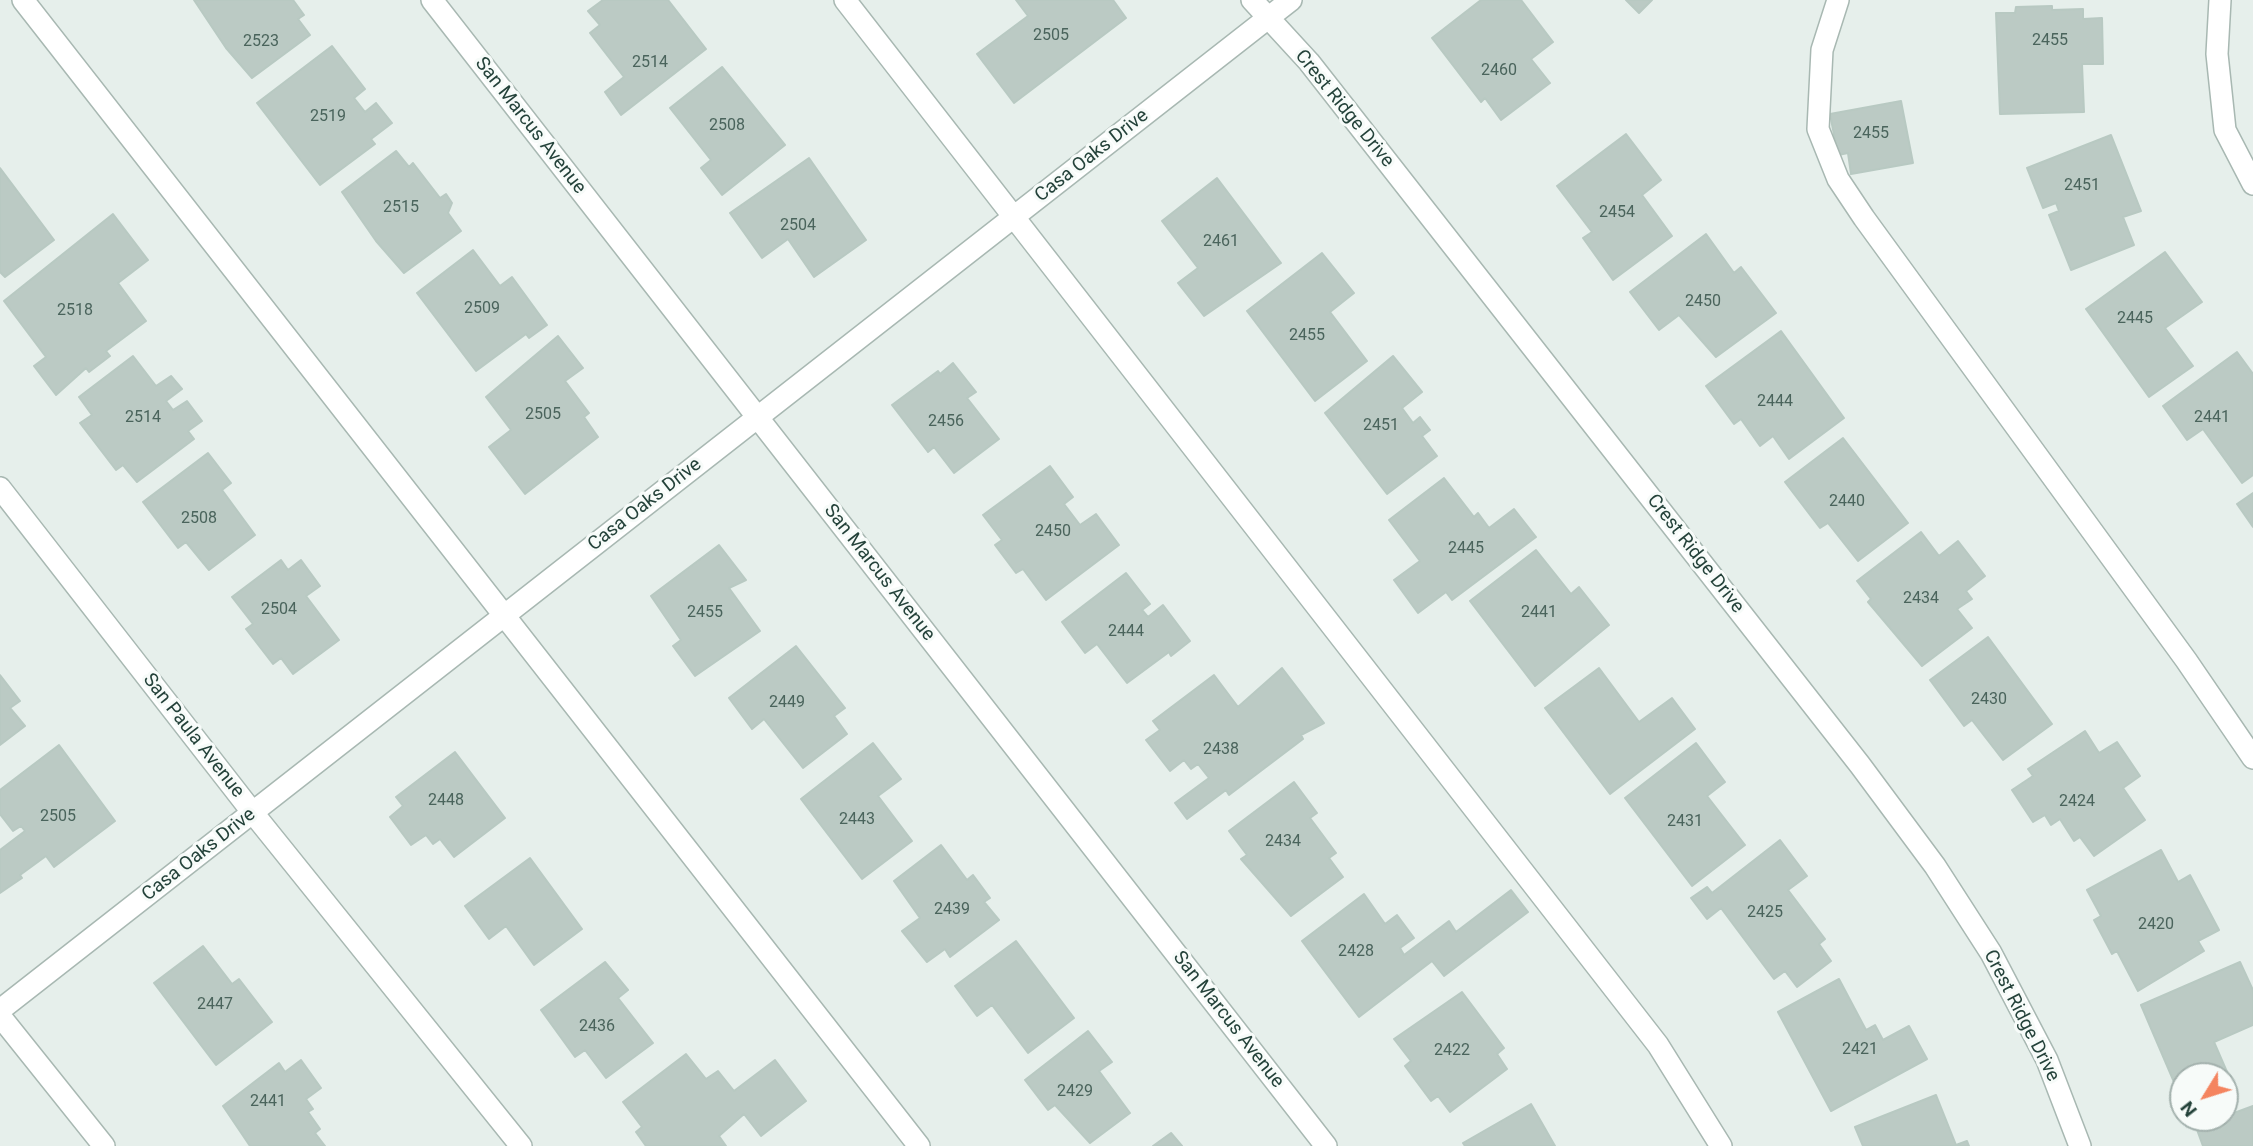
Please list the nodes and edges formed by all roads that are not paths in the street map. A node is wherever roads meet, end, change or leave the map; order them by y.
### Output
1 (23, 0) edge
2 (432, 0) edge
3 (845, 0) edge
4 (1252, 0) edge
5 (1291, 0) edge
6 (1838, 0) edge
7 (2220, 0) edge
8 (1269, 18) junction
9 (2253, 184) edge
10 (1014, 216) junction
11 (757, 418) junction
12 (0, 488) edge
13 (504, 614) junction
14 (2253, 758) edge
15 (253, 813) junction
16 (0, 1010) edge
17 (0, 1016) edge
18 (104, 1146) edge
19 (521, 1146) edge
20 (919, 1146) edge
21 (1326, 1146) edge
22 (1721, 1146) edge
23 (2080, 1146) edge

1 - 13 street
2 - 11 street, San Marcus Avenue
3 - 10 street
4 - 8 street, Crest Ridge Drive
5 - 8 street, Casa Oaks Drive
6 - 14 street
7 - 9 street
8 - 10 street, Casa Oaks Drive
8 - 23 street, Crest Ridge Drive
10 - 11 street, Casa Oaks Drive
10 - 22 street
11 - 13 street, Casa Oaks Drive
11 - 21 street, San Marcus Avenue
12 - 15 street, San Paula Avenue
13 - 15 street, Casa Oaks Drive
13 - 20 street
15 - 16 street, Casa Oaks Drive
15 - 19 street, San Paula Avenue
17 - 18 street

